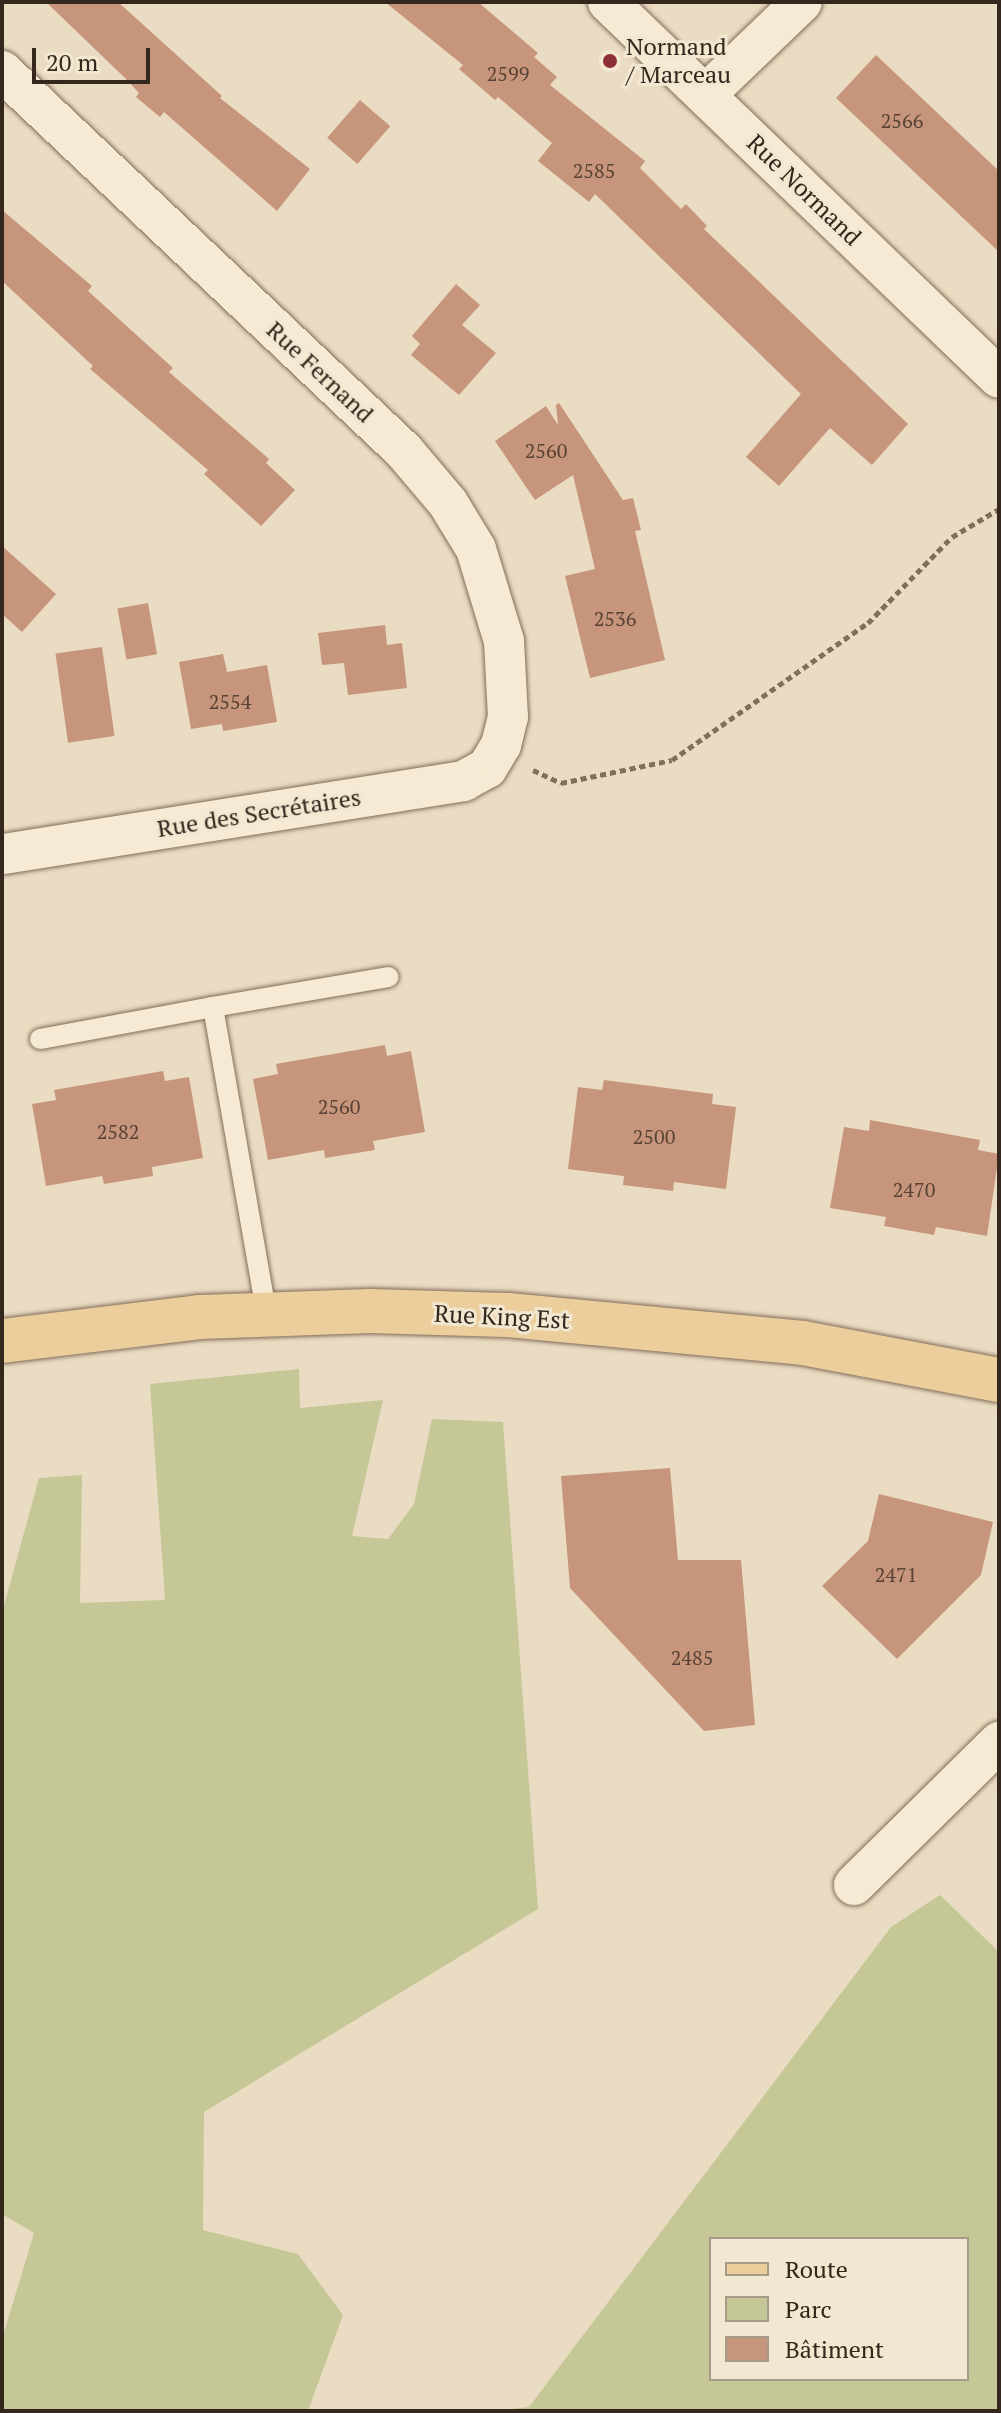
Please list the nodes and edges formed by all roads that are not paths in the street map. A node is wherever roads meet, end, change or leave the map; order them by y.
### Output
1 (608, 2) edge
2 (802, 2) edge
3 (2, 71) edge
4 (705, 95) junction
5 (999, 378) edge
6 (501, 745) joint
7 (2, 854) edge
8 (388, 977) dead end
9 (213, 1007) junction
10 (40, 1039) dead end
11 (267, 1316) junction
12 (2, 1341) edge
13 (999, 1380) edge
14 (999, 1742) edge
15 (854, 1885) dead end

1 - 4 street, Rue Normand
2 - 4 street
3 - 6 street, Rue Fernand
4 - 5 street, Rue Normand
6 - 7 street, Rue des Secrétaires
8 - 9 lane
9 - 10 lane
9 - 11 lane
11 - 12 main road, Rue King Est
11 - 13 main road, Rue King Est
14 - 15 street

